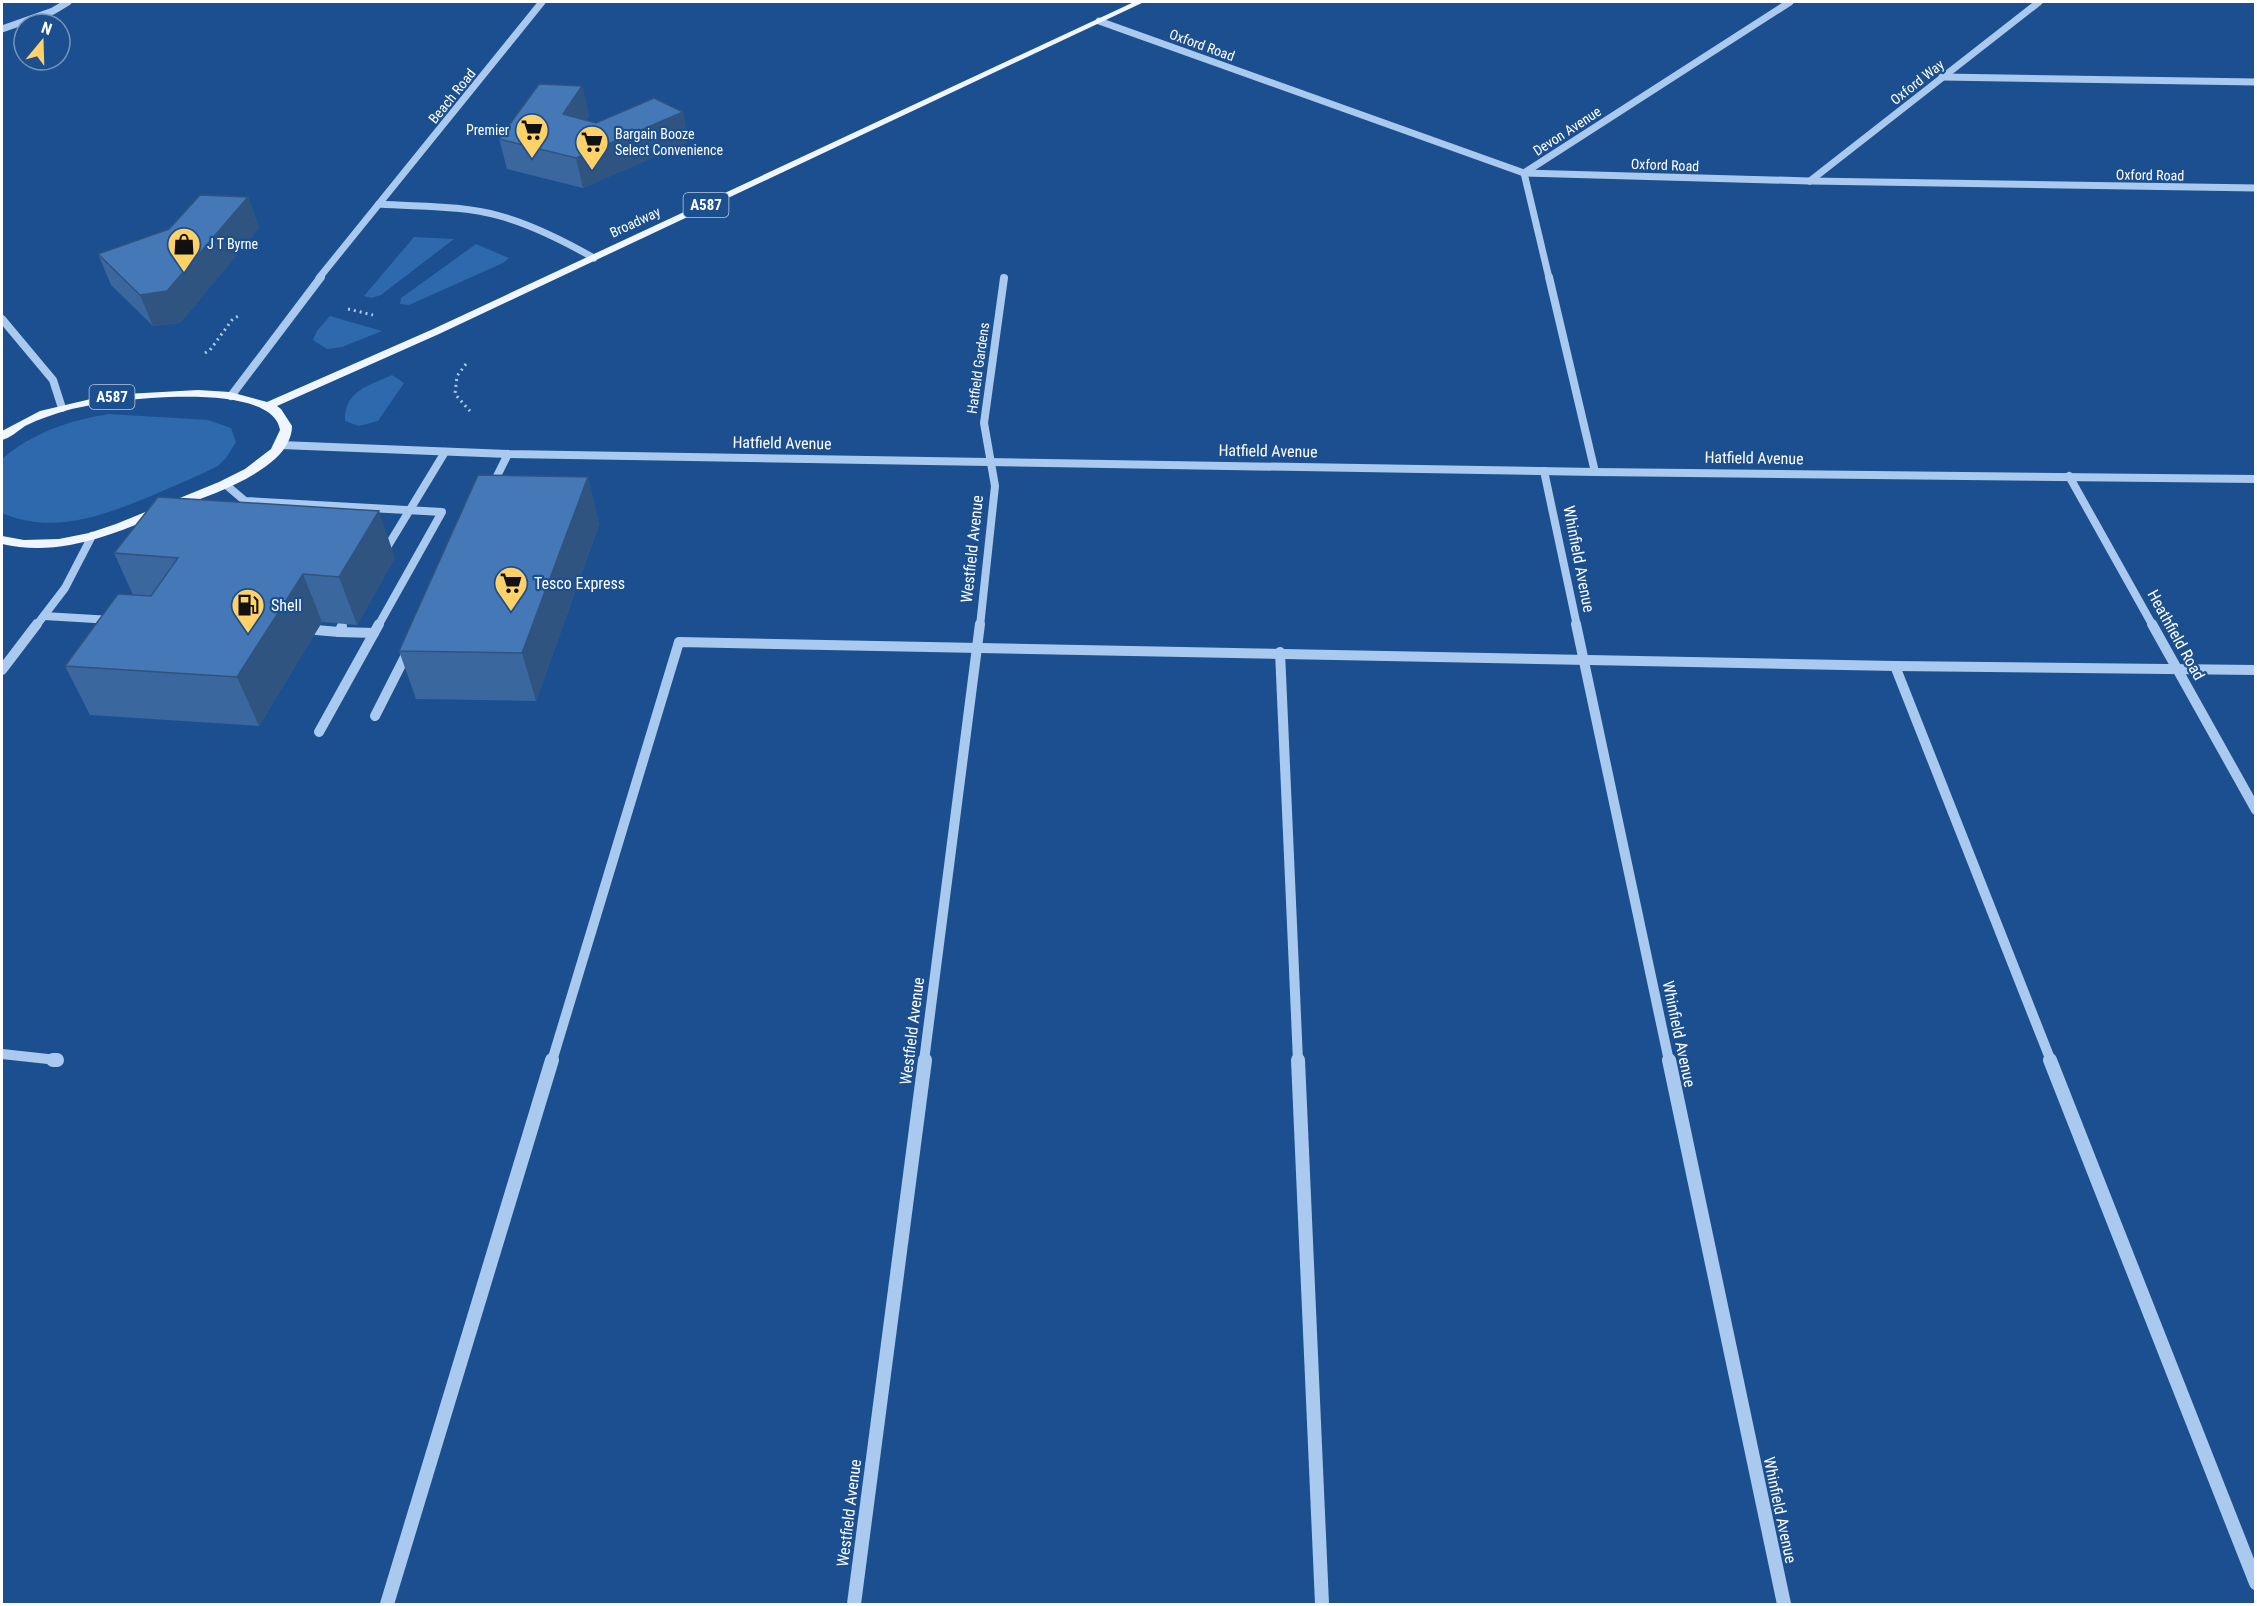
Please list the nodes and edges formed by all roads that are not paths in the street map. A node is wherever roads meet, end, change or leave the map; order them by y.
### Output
1 (68, 2) edge
2 (542, 2) edge
3 (1140, 2) edge
4 (1790, 2) edge
5 (2039, 2) edge
6 (1099, 21) junction
7 (2, 29) edge
8 (1942, 77) junction
9 (2256, 82) edge
10 (1524, 173) junction
11 (1810, 181) junction
12 (2256, 188) edge
13 (379, 204) junction
14 (594, 258) junction
15 (1005, 278) dead end
16 (2, 319) edge
17 (231, 396) junction
18 (270, 405) junction
19 (62, 408) junction
20 (2, 436) edge
21 (281, 446) junction
22 (446, 452) junction
23 (508, 454) junction
24 (992, 461) junction
25 (1544, 471) junction
26 (1595, 472) junction
27 (2069, 476) junction
28 (2256, 479) edge
29 (225, 484) junction
30 (487, 496) edge
31 (245, 501) junction
32 (276, 503) junction
33 (308, 505) junction
34 (340, 507) junction
35 (374, 509) junction
36 (238, 510) edge
37 (408, 511) junction
38 (270, 512) edge
39 (302, 514) edge
40 (334, 516) edge
41 (369, 519) edge
42 (92, 536) junction
43 (4, 543) edge
44 (381, 557) dead end
45 (44, 616) junction
46 (127, 620) edge
47 (316, 630) dead end
48 (374, 633) junction
49 (412, 642) edge
50 (978, 647) junction
51 (1280, 652) junction
52 (1582, 659) junction
53 (1895, 666) junction
54 (2177, 669) junction
55 (2, 670) edge
56 (2256, 670) edge
57 (375, 716) dead end
58 (319, 732) dead end
59 (2256, 810) edge
60 (2, 1054) edge
61 (57, 1060) dead end
62 (2256, 1583) edge
63 (387, 1605) edge
64 (854, 1605) edge
65 (1322, 1605) edge
66 (1784, 1605) edge

1 - 7 street
2 - 13 street, Beach Road
3 - 6 main road, Broadway / A587
4 - 10 street, Devon Avenue
5 - 8 street, Oxford Way
6 - 10 street, Oxford Road
6 - 14 main road, Broadway / A587
8 - 9 street
8 - 11 street, Oxford Way
10 - 11 street, Oxford Road
10 - 26 street, Devon Avenue
11 - 12 street, Oxford Road
13 - 14 street
13 - 17 street, Beach Road
14 - 18 main road, Broadway / A587
15 - 24 street, Hatfield Gardens
16 - 19 street
17 - 18 main road, A587
17 - 19 main road, A587
18 - 21 main road
19 - 20 main road, A587
21 - 22 street, Hatfield Avenue
21 - 29 main road
22 - 23 street, Hatfield Avenue
22 - 37 street
23 - 24 street, Hatfield Avenue
23 - 30 street
24 - 25 street, Hatfield Avenue
24 - 50 street, Westfield Avenue
25 - 26 street, Hatfield Avenue
25 - 52 street, Whinfield Avenue
26 - 27 street, Hatfield Avenue
27 - 28 street, Hatfield Avenue
27 - 54 street, Heathfield Road
29 - 31 street
29 - 42 main road
31 - 32 street
31 - 36 street
32 - 33 street
32 - 38 street
33 - 34 street
33 - 39 street
34 - 35 street
34 - 40 street
35 - 37 street
35 - 41 street
37 - 44 street
37 - 48 street
42 - 43 main road
42 - 45 street
45 - 46 street
45 - 55 street
47 - 48 street
48 - 58 street
49 - 57 street
50 - 51 street
50 - 63 street
50 - 64 street, Westfield Avenue
51 - 52 street
51 - 65 street
52 - 53 street
52 - 66 street, Whinfield Avenue
53 - 54 street
53 - 62 street
54 - 56 street
54 - 59 street, Heathfield Road
60 - 61 street

